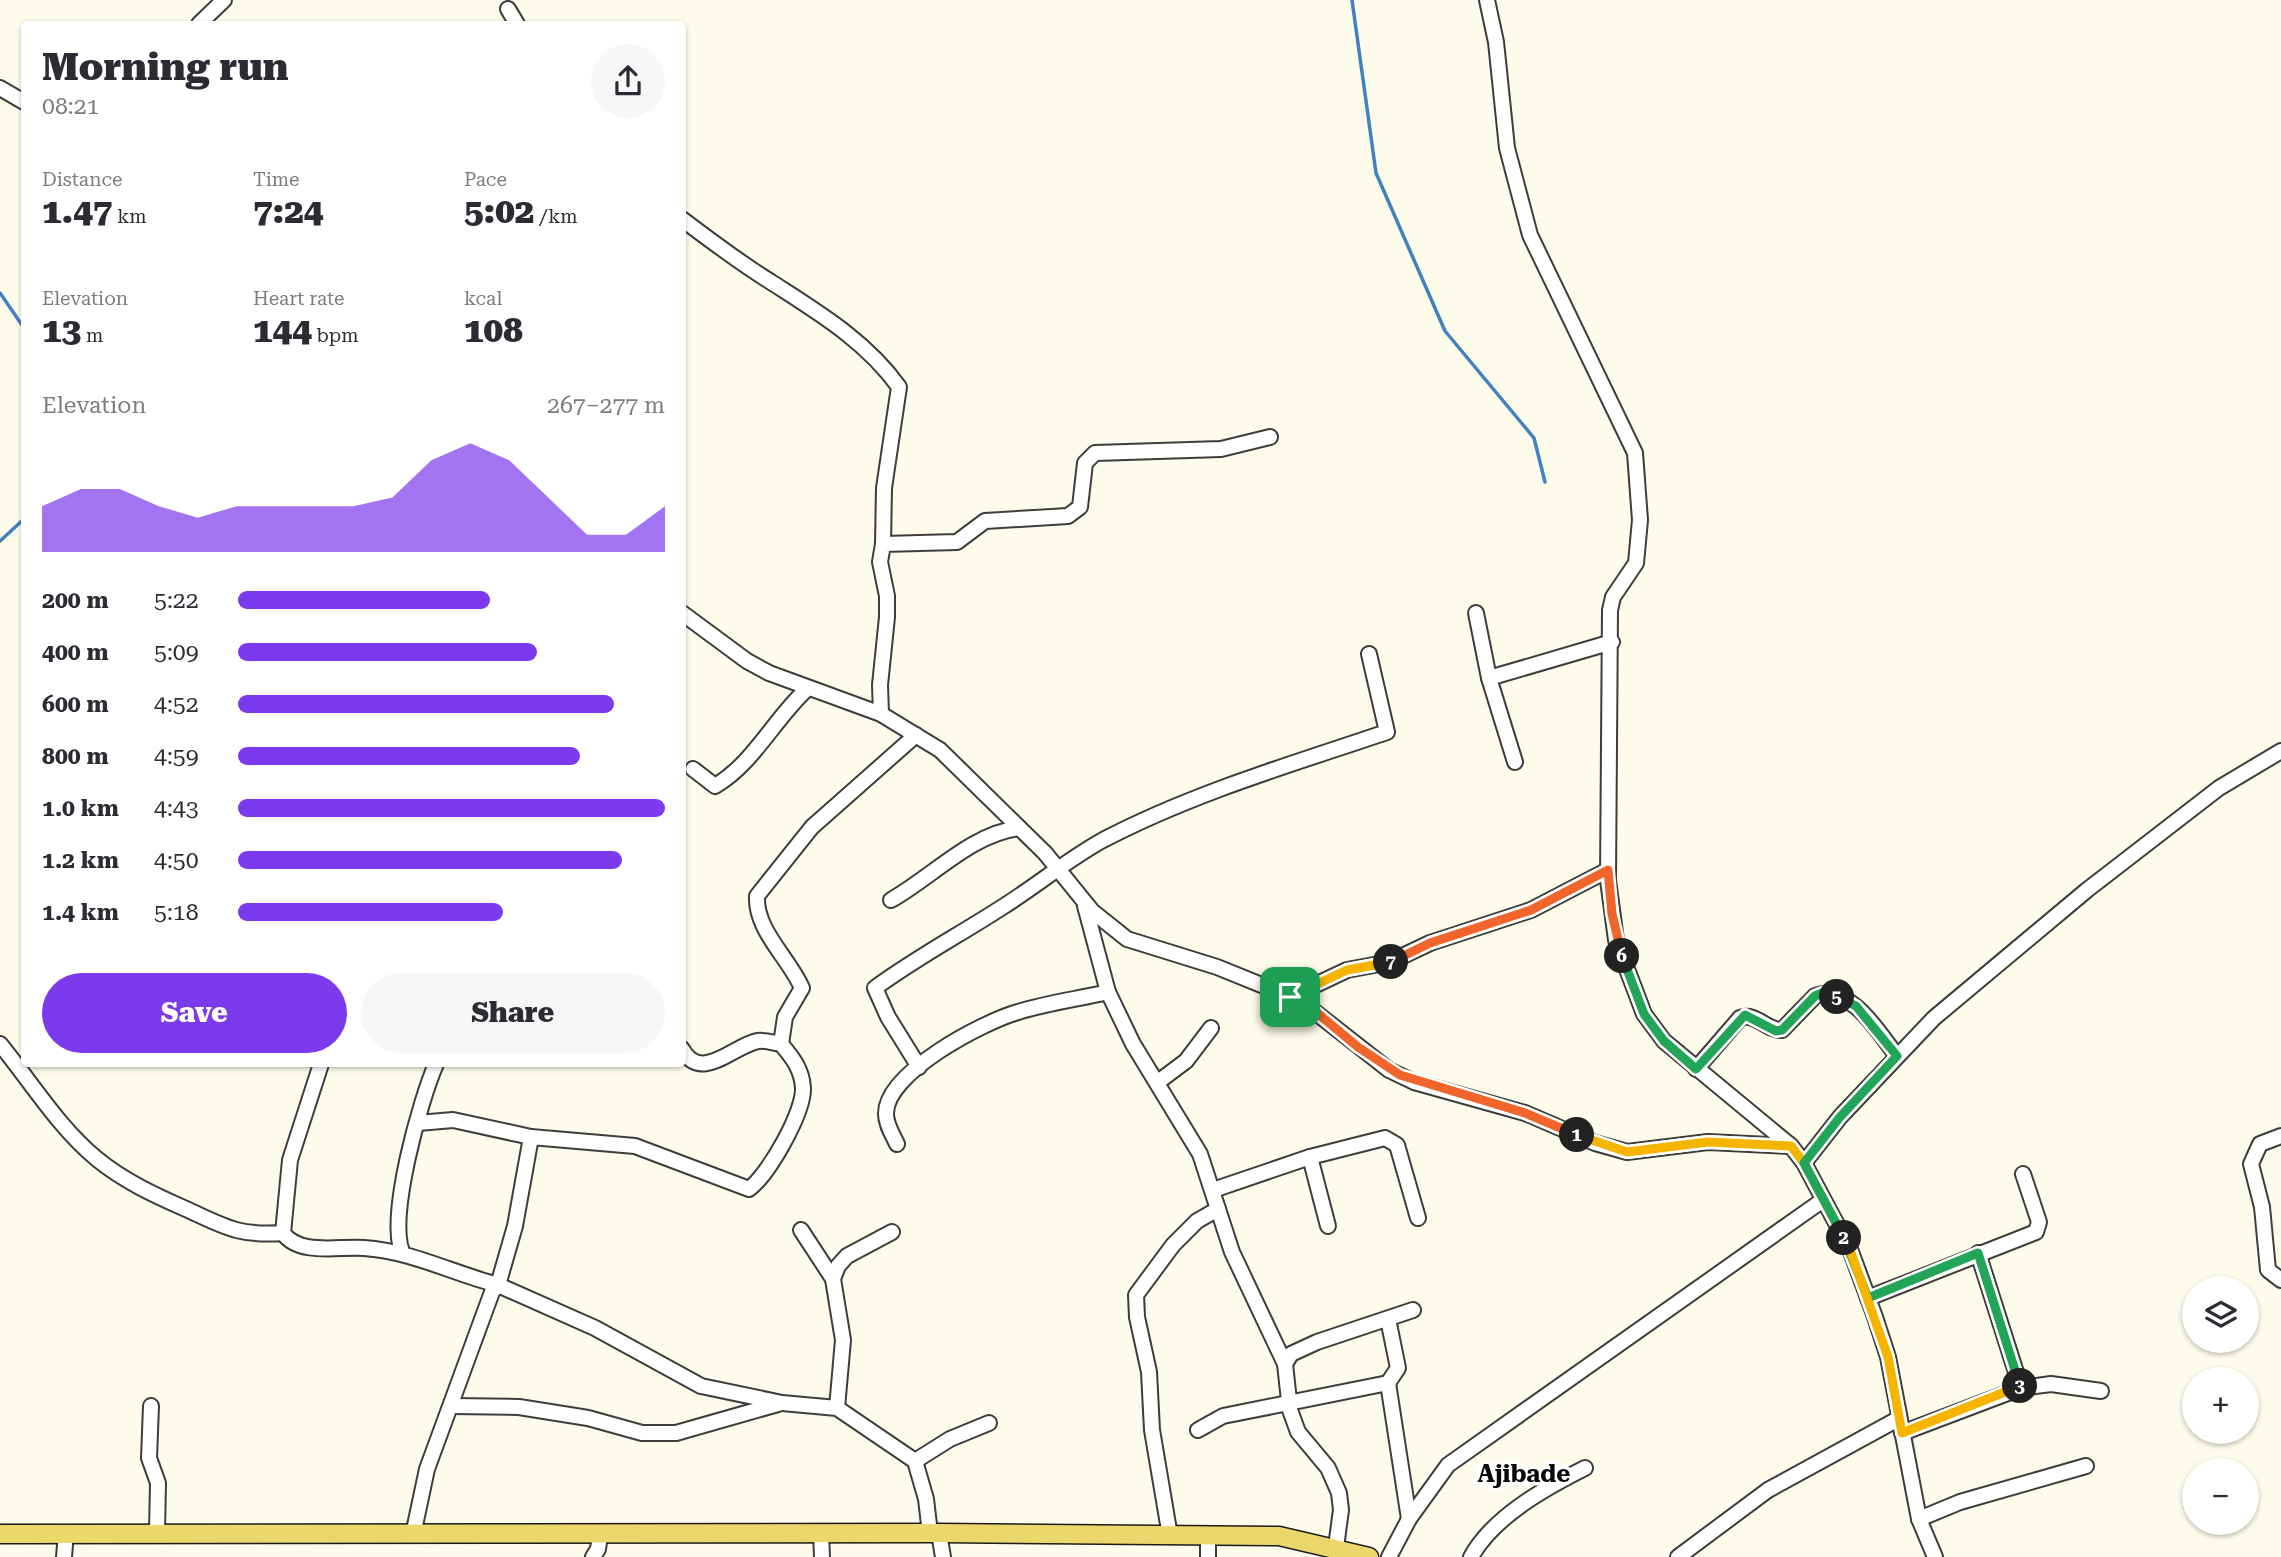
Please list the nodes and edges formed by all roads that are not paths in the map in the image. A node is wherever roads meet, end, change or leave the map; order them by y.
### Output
1 (224, 0) edge
2 (1488, 0) edge
3 (508, 9) dead end
4 (202, 21) edge
5 (515, 21) edge
6 (0, 88) edge
7 (21, 100) edge
8 (686, 222) edge
9 (1270, 437) dead end
10 (883, 544) junction
11 (1476, 613) dead end
12 (686, 615) edge
13 (1612, 642) junction
14 (1369, 654) dead end
15 (1489, 678) junction
16 (807, 689) junction
17 (881, 714) junction
18 (916, 735) junction
19 (2281, 751) edge
20 (1515, 762) dead end
21 (693, 769) dead end
22 (1019, 828) junction
23 (1056, 868) junction
24 (1608, 870) junction
25 (891, 900) dead end
26 (1085, 902) junction
27 (1108, 992) junction
28 (1290, 997) junction
29 (1211, 1028) dead end
30 (0, 1044) edge
31 (781, 1044) junction
32 (686, 1056) edge
33 (1897, 1056) junction
34 (320, 1067) edge
35 (435, 1067) edge
36 (919, 1067) junction
37 (1696, 1069) junction
38 (1158, 1082) junction
39 (418, 1123) junction
40 (2281, 1136) edge
41 (531, 1137) junction
42 (897, 1144) dead end
43 (1791, 1146) junction
44 (1310, 1157) junction
45 (1804, 1163) junction
46 (2023, 1174) dead end
47 (1213, 1190) junction
48 (1823, 1200) junction
49 (1218, 1209) junction
50 (1418, 1218) dead end
51 (1328, 1226) dead end
52 (801, 1230) dead end
53 (283, 1233) junction
54 (892, 1233) dead end
55 (402, 1252) junction
56 (1978, 1253) junction
57 (833, 1279) junction
58 (2281, 1280) edge
59 (498, 1285) junction
60 (1868, 1298) junction
61 (1413, 1310) dead end
62 (1388, 1319) junction
63 (1285, 1364) junction
64 (1388, 1383) junction
65 (2021, 1388) junction
66 (2101, 1391) dead end
67 (1289, 1402) junction
68 (782, 1403) junction
69 (151, 1406) dead end
70 (451, 1406) junction
71 (836, 1408) junction
72 (989, 1423) dead end
73 (1900, 1426) junction
74 (1198, 1430) dead end
75 (915, 1461) junction
76 (2086, 1466) dead end
77 (1585, 1468) dead end
78 (1409, 1519) junction
79 (1919, 1519) junction
80 (66, 1533) junction
81 (157, 1533) junction
82 (934, 1533) junction
83 (0, 1534) edge
84 (821, 1534) junction
85 (413, 1535) junction
86 (600, 1535) junction
87 (1170, 1536) junction
88 (1208, 1537) junction
89 (1336, 1547) junction
90 (64, 1557) edge
91 (593, 1557) edge
92 (821, 1557) edge
93 (943, 1557) edge
94 (1208, 1557) edge
95 (1370, 1557) edge
96 (1389, 1557) edge
97 (1471, 1557) edge
98 (1678, 1557) edge
99 (1935, 1557) edge

1 - 4 street
2 - 13 street
3 - 5 street
6 - 7 street
8 - 10 street
9 - 10 street
10 - 17 street
11 - 15 street
12 - 16 street
13 - 15 street
13 - 24 street
14 - 23 street
15 - 20 street
16 - 17 street
16 - 21 street
17 - 18 street
18 - 22 street
18 - 31 street
19 - 33 street
22 - 23 street
22 - 25 street
23 - 26 street
23 - 36 street
24 - 28 street
24 - 37 street
26 - 27 street
26 - 28 street
27 - 36 street
27 - 38 street
28 - 43 street
29 - 38 street
30 - 53 street
31 - 32 street
31 - 41 street
33 - 37 street
33 - 45 street
34 - 53 street
35 - 39 street
36 - 42 street
37 - 43 street
38 - 47 street
39 - 41 street
39 - 55 street
40 - 58 street
41 - 59 street
43 - 45 street
44 - 47 street
44 - 50 street
44 - 51 street
45 - 48 street
46 - 56 street
47 - 49 street
48 - 60 street
48 - 78 street
49 - 63 street
49 - 87 street
52 - 57 street
53 - 55 street
54 - 57 street
55 - 59 street
56 - 60 street
56 - 65 street
57 - 71 street
59 - 68 street
59 - 70 street
60 - 73 street
61 - 62 street
62 - 63 street
62 - 64 street
63 - 67 street
64 - 67 street
64 - 78 street
65 - 66 street
65 - 73 street
67 - 74 street
67 - 89 street
68 - 70 street
68 - 71 street
69 - 81 street
70 - 85 street
71 - 75 street
72 - 75 street
73 - 79 street
73 - 98 street
75 - 82 street
76 - 79 street
77 - 97 street
78 - 96 street
79 - 99 street
80 - 81 main road
80 - 83 main road
80 - 90 street
81 - 85 main road
82 - 84 main road
82 - 87 main road
82 - 93 street
84 - 86 main road
84 - 92 street
85 - 86 main road
86 - 91 street
87 - 88 main road
88 - 89 main road
88 - 94 street
89 - 95 main road

